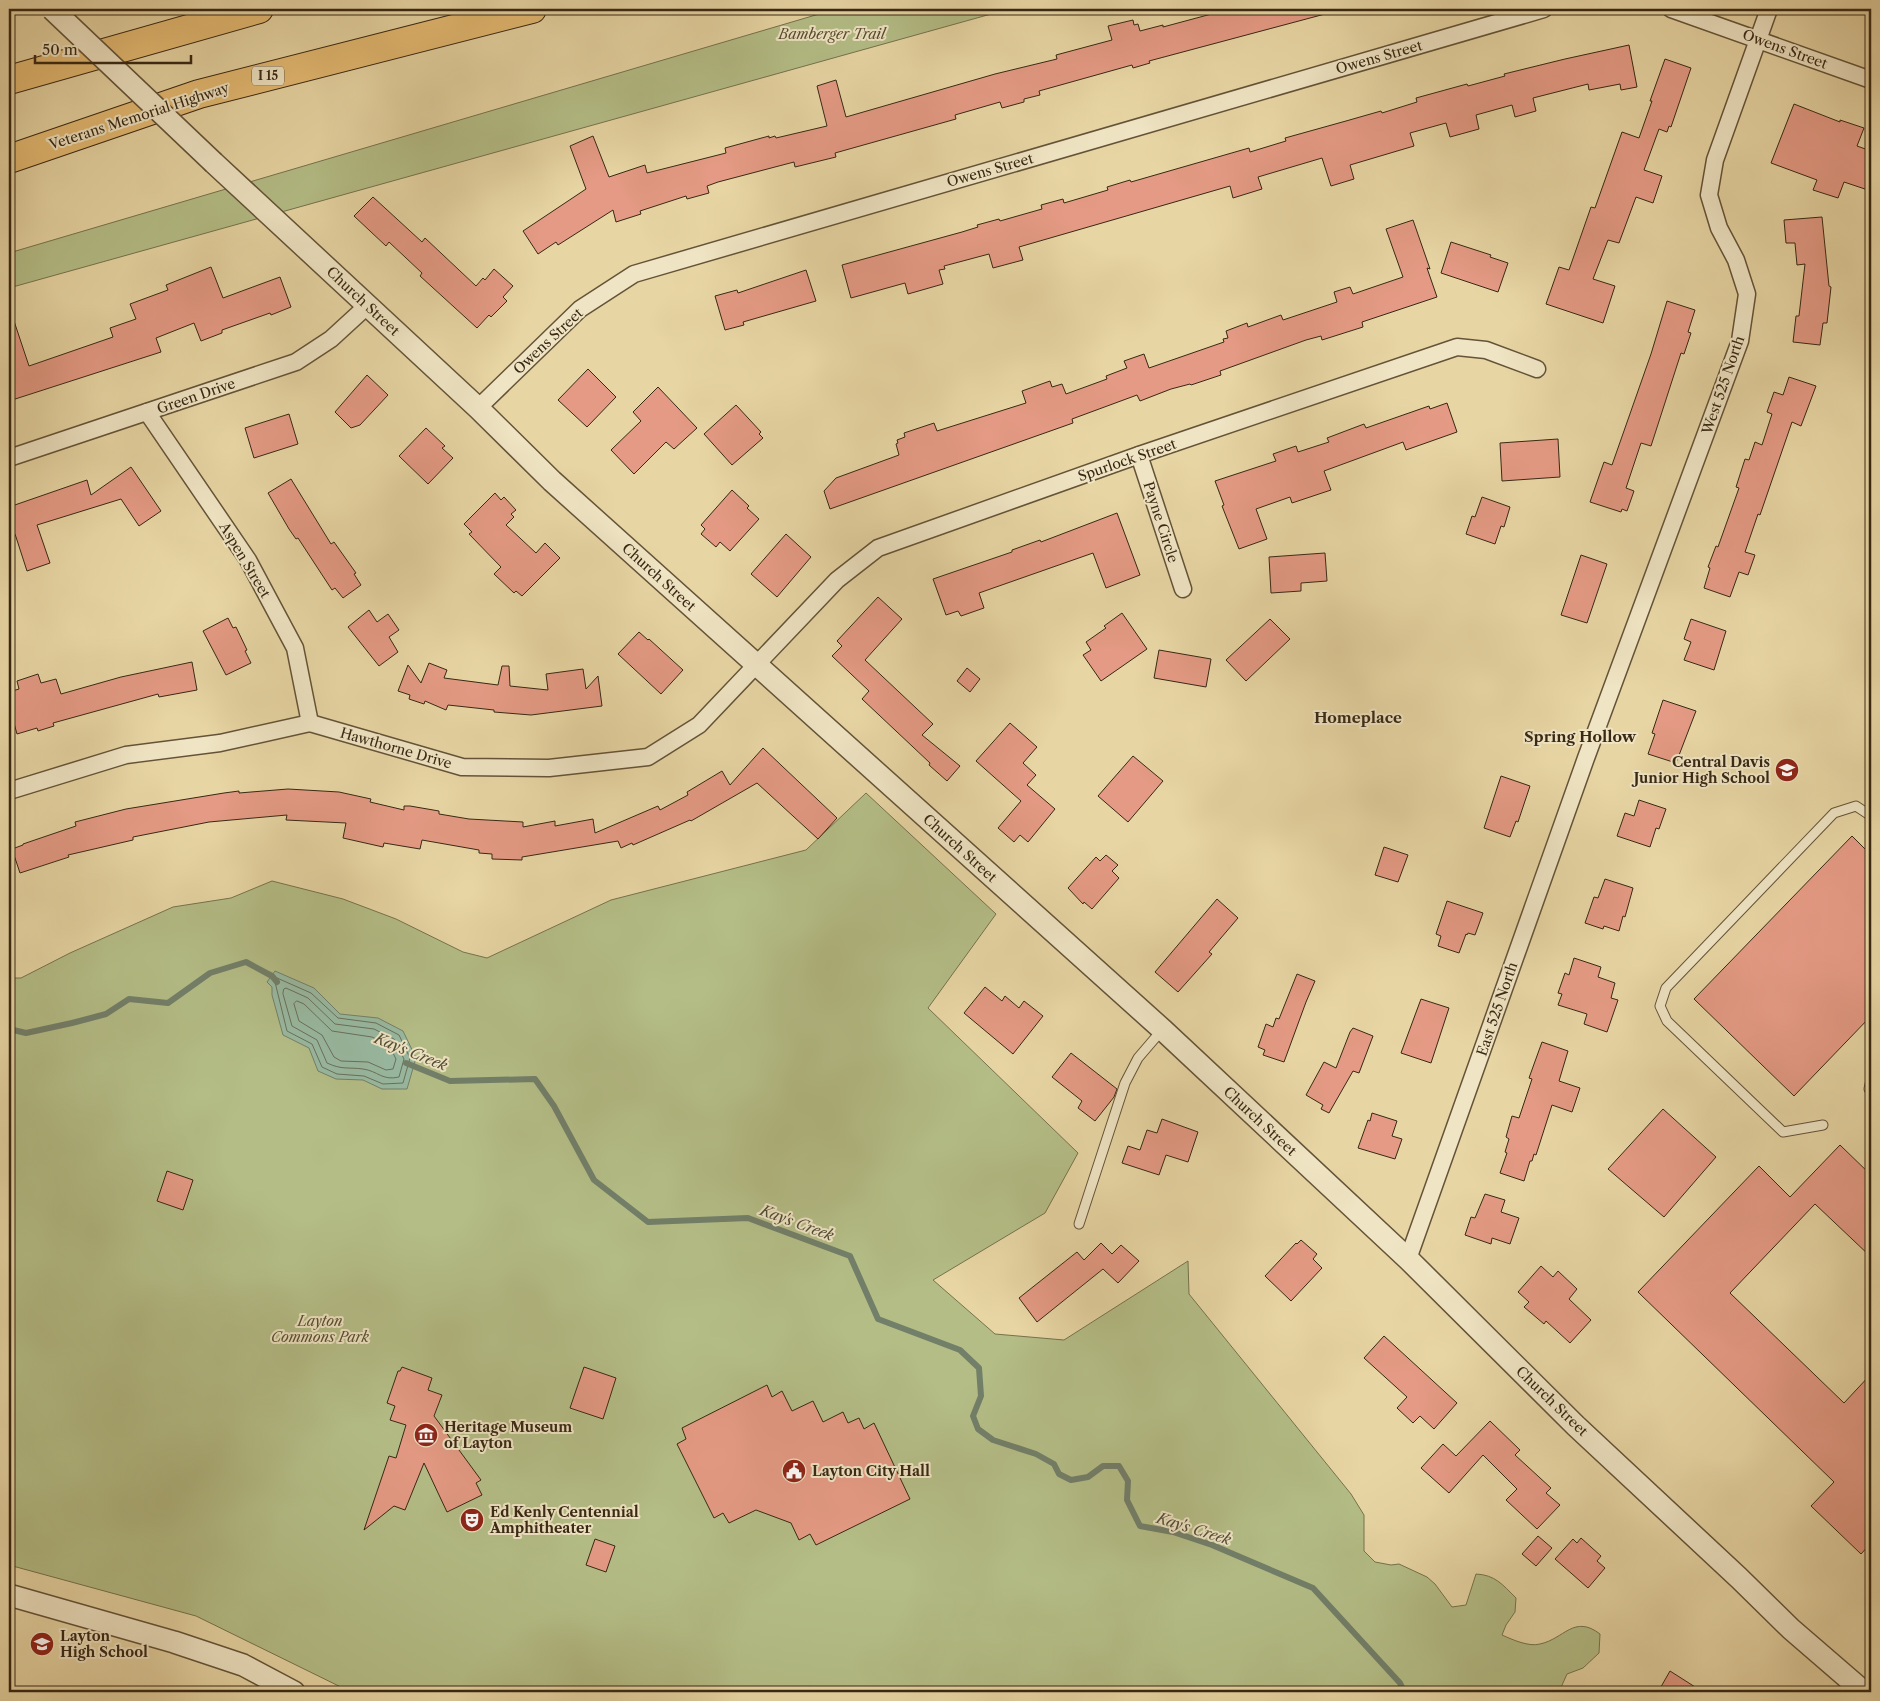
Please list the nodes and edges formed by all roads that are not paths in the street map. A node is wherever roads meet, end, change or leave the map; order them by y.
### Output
1 (52, 9) edge
2 (259, 9) edge
3 (532, 9) edge
4 (1544, 9) edge
5 (1671, 9) edge
6 (1770, 9) edge
7 (1758, 40) junction
8 (9, 80) edge
9 (1871, 80) edge
10 (9, 159) edge
11 (367, 306) junction
12 (1538, 369) dead end
13 (478, 408) junction
14 (147, 412) junction
15 (1139, 456) junction
16 (9, 458) edge
17 (1183, 589) dead end
18 (757, 665) junction
19 (310, 723) junction
20 (1586, 758) joint
21 (9, 791) edge
22 (1871, 816) edge
23 (1162, 1030) junction
24 (1871, 1080) edge
25 (1871, 1092) edge
26 (1824, 1125) dead end
27 (1079, 1224) dead end
28 (1408, 1260) junction
29 (9, 1595) edge
30 (294, 1692) edge
31 (1864, 1692) edge

1 - 11 street, Church Street, bridge
2 - 8 highway
3 - 10 highway, Veterans Memorial Highway / I 15
4 - 13 street, Owens Street
5 - 7 street, Owens Street
6 - 7 street, West 525 North
7 - 9 street, Owens Street
7 - 20 street, West 525 North
11 - 13 street, Church Street
11 - 14 street, Green Drive
12 - 15 street, Spurlock Street
13 - 18 street, Church Street
14 - 16 street, Green Drive
14 - 19 street, Aspen Street
15 - 17 street, Payne Circle
15 - 18 street, Spurlock Street
18 - 19 street, Hawthorne Drive
18 - 23 street, Church Street
19 - 21 street, Hawthorne Drive
20 - 28 street, East 525 North
22 - 26 lane
23 - 27 lane
23 - 28 street, Church Street
24 - 25 lane
28 - 31 street, Church Street
29 - 30 street

